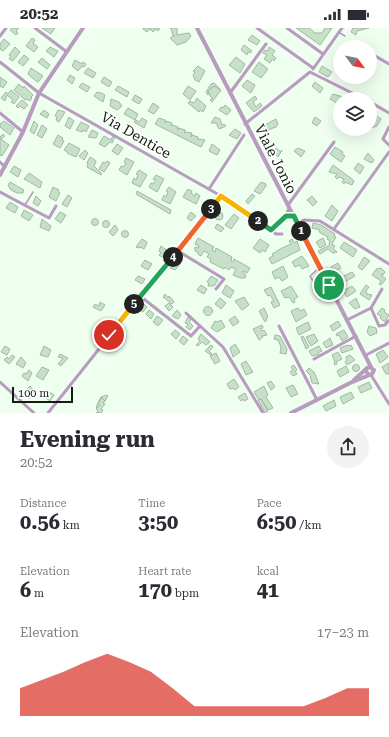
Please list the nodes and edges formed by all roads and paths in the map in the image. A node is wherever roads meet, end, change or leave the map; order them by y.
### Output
1 (6, 28) edge
2 (35, 28) edge
3 (83, 28) edge
4 (197, 28) edge
5 (257, 28) edge
6 (287, 28) edge
7 (342, 28) edge
8 (339, 32) junction
9 (0, 36) edge
10 (345, 36) dead end
11 (266, 44) dead end
12 (67, 52) junction
13 (323, 54) junction
14 (377, 57) edge
15 (0, 62) edge
16 (389, 64) edge
17 (313, 68) junction
18 (310, 72) junction
19 (350, 92) edge
20 (40, 93) junction
21 (230, 93) junction
22 (377, 106) edge
23 (0, 113) edge
24 (389, 113) edge
25 (245, 124) junction
26 (389, 127) edge
27 (23, 132) junction
28 (244, 135) dead end
29 (334, 142) dead end
30 (389, 145) edge
31 (389, 152) edge
32 (0, 162) edge
33 (5, 166) junction
34 (0, 175) edge
35 (209, 189) junction
36 (0, 192) edge
37 (33, 192) dead end
38 (221, 196) junction
39 (26, 206) junction
40 (56, 206) dead end
41 (288, 207) junction
42 (286, 216) junction
43 (294, 216) junction
44 (298, 224) junction
45 (334, 229) junction
46 (271, 230) junction
47 (282, 234) dead end
48 (178, 251) junction
49 (389, 264) edge
50 (320, 267) junction
51 (329, 285) junction
52 (216, 289) dead end
53 (382, 289) dead end
54 (140, 296) junction
55 (371, 308) junction
56 (186, 313) dead end
57 (347, 320) junction
58 (388, 321) edge
59 (200, 326) junction
60 (279, 326) dead end
61 (356, 336) junction
62 (389, 343) edge
63 (363, 350) junction
64 (366, 355) junction
65 (314, 359) dead end
66 (368, 368) junction
67 (371, 374) junction
68 (0, 382) edge
69 (350, 383) junction
70 (317, 400) junction
71 (389, 404) edge
72 (34, 413) edge
73 (48, 413) edge
74 (263, 413) edge
75 (291, 413) edge

1 - 9 street
2 - 12 street
3 - 12 street
4 - 21 street, Viale Jonio
5 - 17 street
6 - 13 street
7 - 8 street
8 - 10 lane
8 - 13 street
11 - 21 street
12 - 20 street
13 - 17 street
14 - 16 street
15 - 20 street, Via Dentice
17 - 18 street
18 - 19 street
18 - 25 street
20 - 27 street
20 - 35 street, Via Dentice
21 - 25 street, Viale Jonio
22 - 24 street
23 - 27 street
25 - 41 street, Viale Jonio
26 - 30 street
27 - 33 street
28 - 35 street
29 - 41 street
31 - 45 street
32 - 33 street
33 - 34 street
35 - 38 street, Via Dentice
36 - 39 street
37 - 39 lane
38 - 46 street, Via Dentice
38 - 48 street
39 - 40 street
41 - 42 street
41 - 43 street, Viale Jonio
42 - 43 street
42 - 46 street
43 - 44 street, Viale Jonio
44 - 45 street
44 - 50 street, Viale Jonio
45 - 49 street
46 - 47 street, Via Dentice
48 - 52 street
48 - 54 street
50 - 51 street, Viale Jonio
50 - 51 lane
51 - 57 street, Viale Jonio
53 - 55 street
54 - 59 street
54 - 73 street
55 - 57 street
55 - 58 street
56 - 59 street
57 - 61 street, Viale Jonio
59 - 74 street
60 - 70 street
61 - 63 street, Viale Jonio
61 - 65 street
62 - 64 street
63 - 64 street, Viale Jonio
63 - 66 street, Viale Jonio
64 - 66 street, Viale Jonio
66 - 67 street
66 - 67 street
66 - 69 street
67 - 69 street
67 - 71 street
68 - 72 street
69 - 70 street
70 - 75 street

